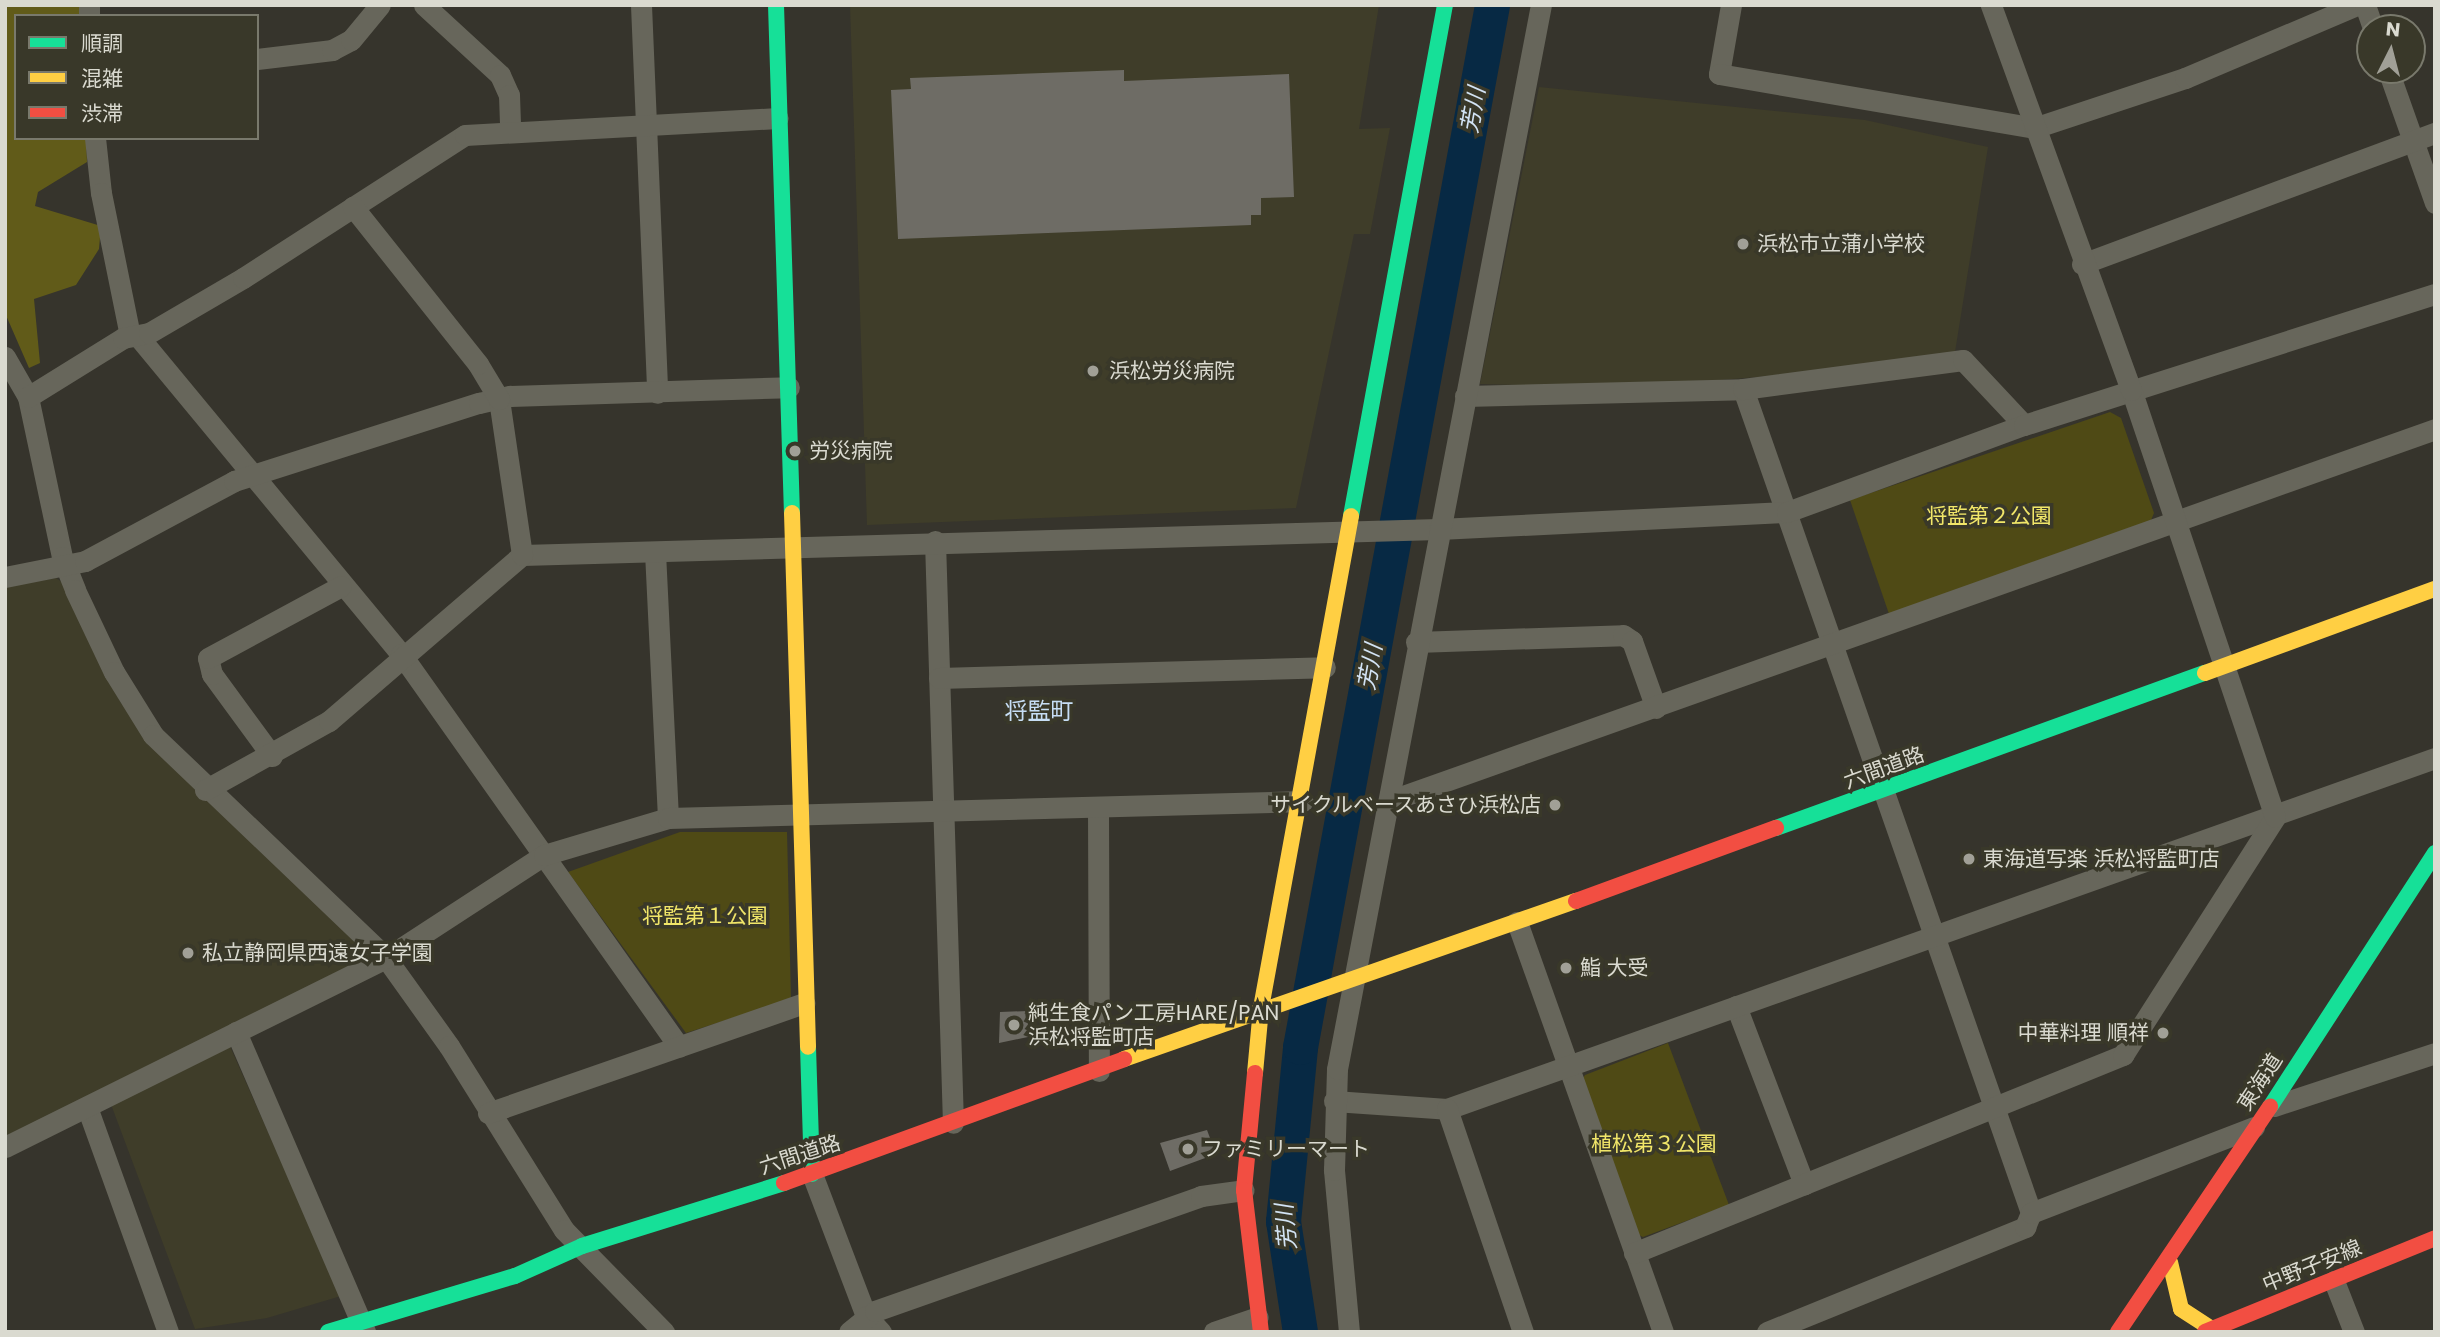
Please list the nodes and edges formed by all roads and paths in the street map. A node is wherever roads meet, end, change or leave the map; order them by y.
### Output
1 (380, 5) edge
2 (424, 5) edge
3 (641, 5) edge
4 (776, 5) edge
5 (1445, 5) edge
6 (1541, 5) edge
7 (1731, 5) edge
8 (1991, 5) edge
9 (2357, 5) edge
10 (259, 59) edge
11 (2393, 84) edge
12 (778, 118) junction
13 (645, 122) junction
14 (2034, 128) junction
15 (510, 129) junction
16 (2435, 133) edge
17 (95, 140) edge
18 (2413, 141) junction
19 (2435, 203) edge
20 (353, 207) junction
21 (2082, 264) junction
22 (2435, 294) edge
23 (134, 335) junction
24 (5, 357) edge
25 (789, 387) junction
26 (1743, 389) junction
27 (2131, 390) junction
28 (657, 393) junction
29 (1465, 396) junction
30 (28, 397) junction
31 (499, 399) junction
32 (2024, 425) junction
33 (2435, 429) edge
34 (252, 475) junction
35 (1787, 512) junction
36 (2176, 520) junction
37 (1435, 529) junction
38 (1355, 531) junction
39 (935, 541) junction
40 (794, 544) junction
41 (655, 552) junction
42 (522, 555) junction
43 (67, 568) junction
44 (5, 577) edge
45 (341, 586) junction
46 (2435, 589) edge
47 (1834, 641) junction
48 (1416, 642) junction
49 (401, 654) junction
50 (2225, 664) junction
51 (1325, 667) junction
52 (939, 678) junction
53 (1656, 708) junction
54 (272, 756) junction
55 (2435, 758) edge
56 (205, 789) junction
57 (1884, 790) junction
58 (1392, 800) junction
59 (1303, 801) junction
60 (1098, 809) junction
61 (941, 810) junction
62 (803, 814) junction
63 (2276, 817) junction
64 (668, 818) junction
65 (2435, 853) edge
66 (544, 855) junction
67 (1517, 922) junction
68 (1933, 936) junction
69 (386, 958) junction
70 (1350, 978) junction
71 (804, 1003) junction
72 (1736, 1006) junction
73 (1261, 1008) junction
74 (236, 1032) junction
75 (680, 1046) junction
76 (2435, 1053) edge
77 (1569, 1065) junction
78 (1099, 1071) junction
79 (1334, 1101) junction
80 (87, 1107) junction
81 (1993, 1108) junction
82 (1447, 1109) junction
83 (488, 1113) junction
84 (2263, 1117) junction
85 (953, 1123) junction
86 (5, 1147) edge
87 (812, 1174) junction
88 (1804, 1184) junction
89 (1244, 1190) junction
90 (2031, 1213) junction
91 (2435, 1238) edge
92 (582, 1246) junction
93 (1634, 1253) junction
94 (2170, 1262) junction
95 (2334, 1281) junction
96 (866, 1316) junction
97 (1259, 1324) edge
98 (363, 1327) edge
99 (2209, 1330) edge
100 (168, 1332) edge
101 (328, 1332) edge
102 (664, 1332) edge
103 (849, 1332) edge
104 (881, 1332) edge
105 (1214, 1332) edge
106 (1349, 1332) edge
107 (1523, 1332) edge
108 (1663, 1332) edge
109 (1767, 1332) edge
110 (2118, 1332) edge
111 (2354, 1332) edge

1 - 10 street
2 - 15 street
3 - 13 street
4 - 12 main road
5 - 38 main road
6 - 29 street
7 - 14 street
8 - 14 street
9 - 14 street
11 - 18 street
12 - 13 street
12 - 25 main road
13 - 15 street
13 - 28 street
14 - 21 street
15 - 20 street
16 - 18 street
17 - 23 street
18 - 19 street
18 - 21 street
20 - 23 street
20 - 31 street
21 - 27 street
22 - 27 street
23 - 30 street
23 - 34 street
24 - 30 street
25 - 28 street
25 - 40 main road
26 - 29 street
26 - 32 street
26 - 35 street
27 - 32 street
27 - 36 street
28 - 31 street
29 - 37 street
30 - 43 street
31 - 34 street
31 - 42 street
32 - 35 street
33 - 36 street
34 - 43 street
34 - 45 street
35 - 37 street
35 - 47 street
36 - 47 street
36 - 50 street
37 - 38 street
37 - 48 street
38 - 39 street
38 - 51 main road
39 - 40 street
39 - 52 street
40 - 41 street
40 - 62 main road
41 - 42 street
41 - 64 street
42 - 49 street
43 - 44 street
43 - 56 street
45 - 49 street
45 - 54 street
46 - 50 main road, 六間道路
47 - 53 street
47 - 57 street
48 - 53 street
48 - 58 street
49 - 54 street
49 - 66 street
50 - 57 main road, 六間道路
50 - 63 street
51 - 52 street
51 - 59 main road
52 - 61 street
53 - 58 street
54 - 56 street
55 - 63 street
56 - 69 street
57 - 67 main road, 六間道路
57 - 68 street
58 - 70 street
59 - 60 street
59 - 73 main road
60 - 61 street
60 - 78 street
61 - 62 street
61 - 85 street
62 - 64 street
62 - 71 main road
63 - 68 street
63 - 81 street
64 - 66 street
65 - 84 main road, 東海道
66 - 69 street
66 - 75 street
67 - 70 main road, 六間道路
67 - 77 street
68 - 72 street
68 - 81 street
69 - 74 street
69 - 83 street
70 - 73 main road, 六間道路
70 - 79 street
71 - 75 street
71 - 87 main road
72 - 77 street
72 - 88 street
73 - 78 main road, 六間道路
73 - 89 main road
74 - 80 street
74 - 98 street
75 - 83 street
76 - 84 street
77 - 82 street
77 - 93 street
78 - 85 main road, 六間道路
79 - 82 street
79 - 106 street
80 - 86 street
80 - 100 street
81 - 88 street
81 - 90 street
82 - 107 street
83 - 92 street
84 - 90 street
84 - 94 main road, 東海道
85 - 87 main road, 六間道路
87 - 92 main road, 六間道路
87 - 96 street
88 - 93 street
89 - 96 street
89 - 97 main road
90 - 109 street
91 - 95 main road, 中野子安線
92 - 98 main road, 六間道路
92 - 102 street
93 - 108 street
94 - 99 main road
94 - 110 main road, 東海道
95 - 99 main road, 中野子安線
95 - 111 street
96 - 103 street
96 - 104 street
97 - 105 street
98 - 101 main road, 六間道路

